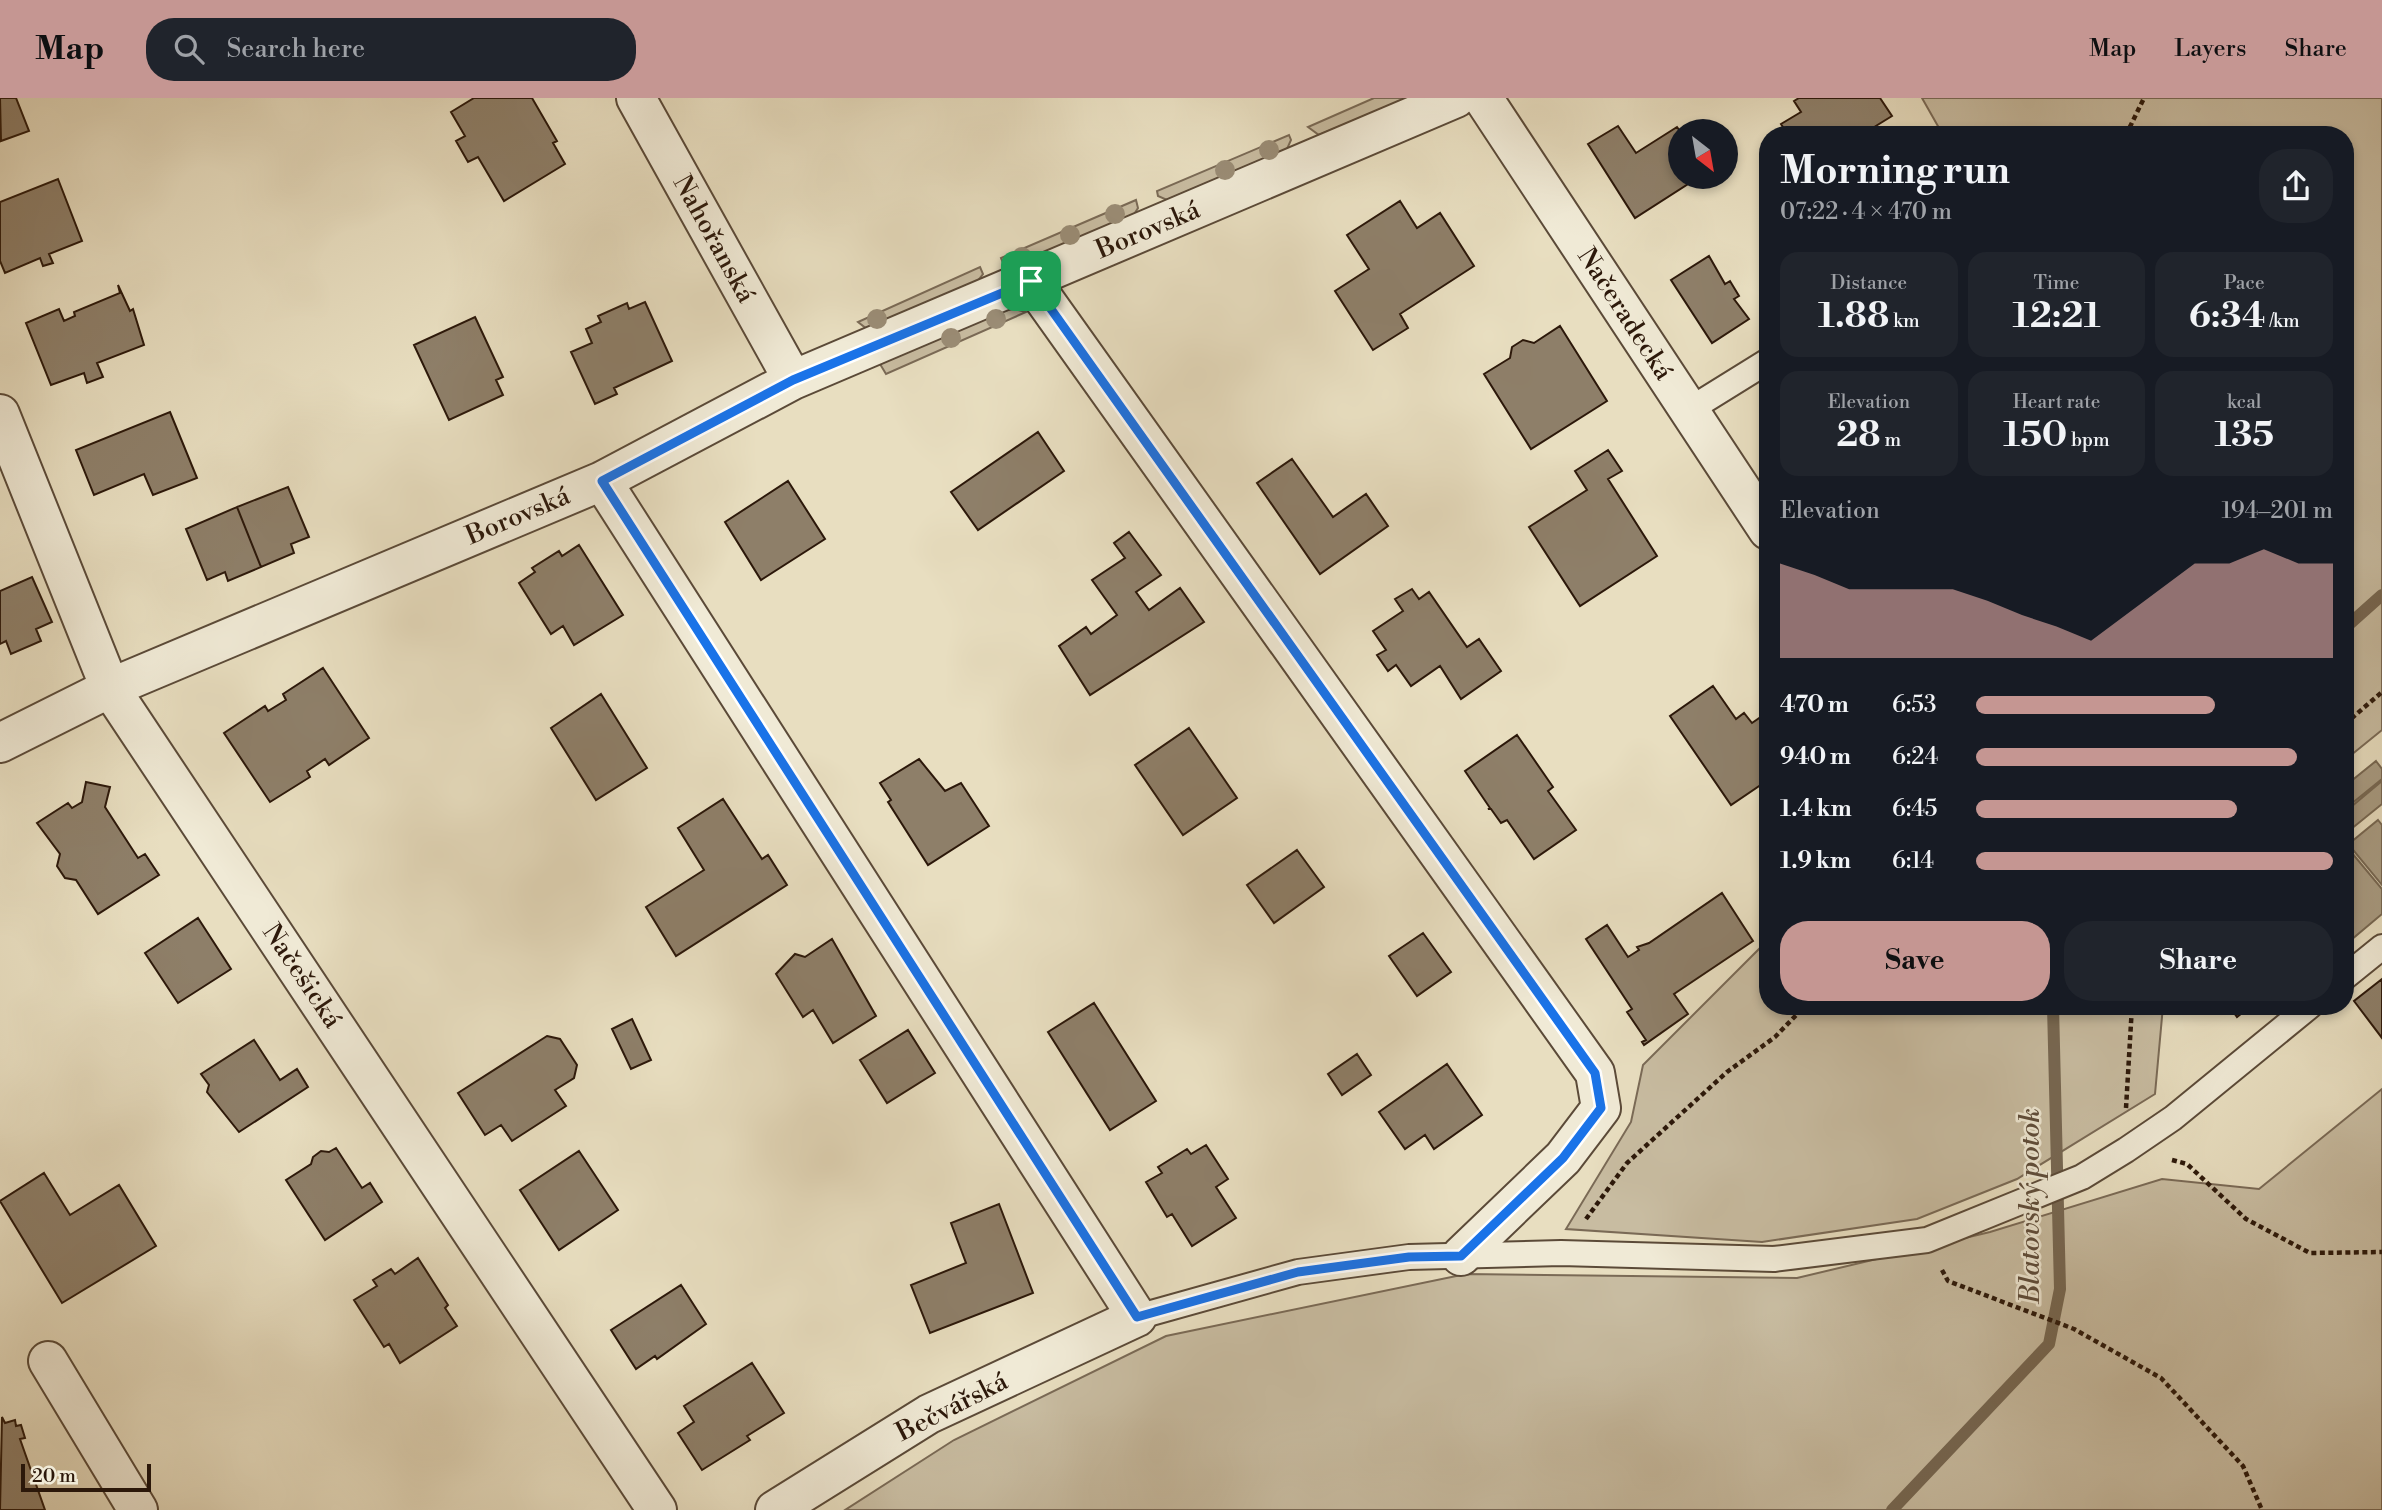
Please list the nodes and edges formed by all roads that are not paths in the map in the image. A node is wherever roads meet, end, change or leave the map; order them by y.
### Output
1 (636, 98) edge
2 (1456, 98) edge
3 (1483, 98) edge
4 (1031, 281) junction
5 (1759, 367) edge
6 (793, 380) junction
7 (1689, 410) junction
8 (0, 414) edge
9 (602, 481) junction
10 (1759, 516) edge
11 (110, 688) junction
12 (0, 743) edge
13 (2382, 947) edge
14 (2354, 970) edge
15 (2299, 1015) edge
16 (1461, 1256) junction
17 (1137, 1317) junction
18 (48, 1361) dead end
19 (138, 1510) edge
20 (657, 1510) edge
21 (775, 1510) edge

1 - 6 street, Nahořanská
2 - 4 street, Borovská
3 - 7 street, Načeradecká
4 - 6 street, Borovská
4 - 16 street
5 - 7 lane
6 - 9 street, Borovská
7 - 10 street, Načeradecká
8 - 11 street, Načešická
9 - 11 street, Borovská
9 - 17 street
11 - 12 street, Borovská
11 - 20 street, Načešická
13 - 14 lane
15 - 16 lane
16 - 17 lane
17 - 21 street, Bečvářská
18 - 19 street

